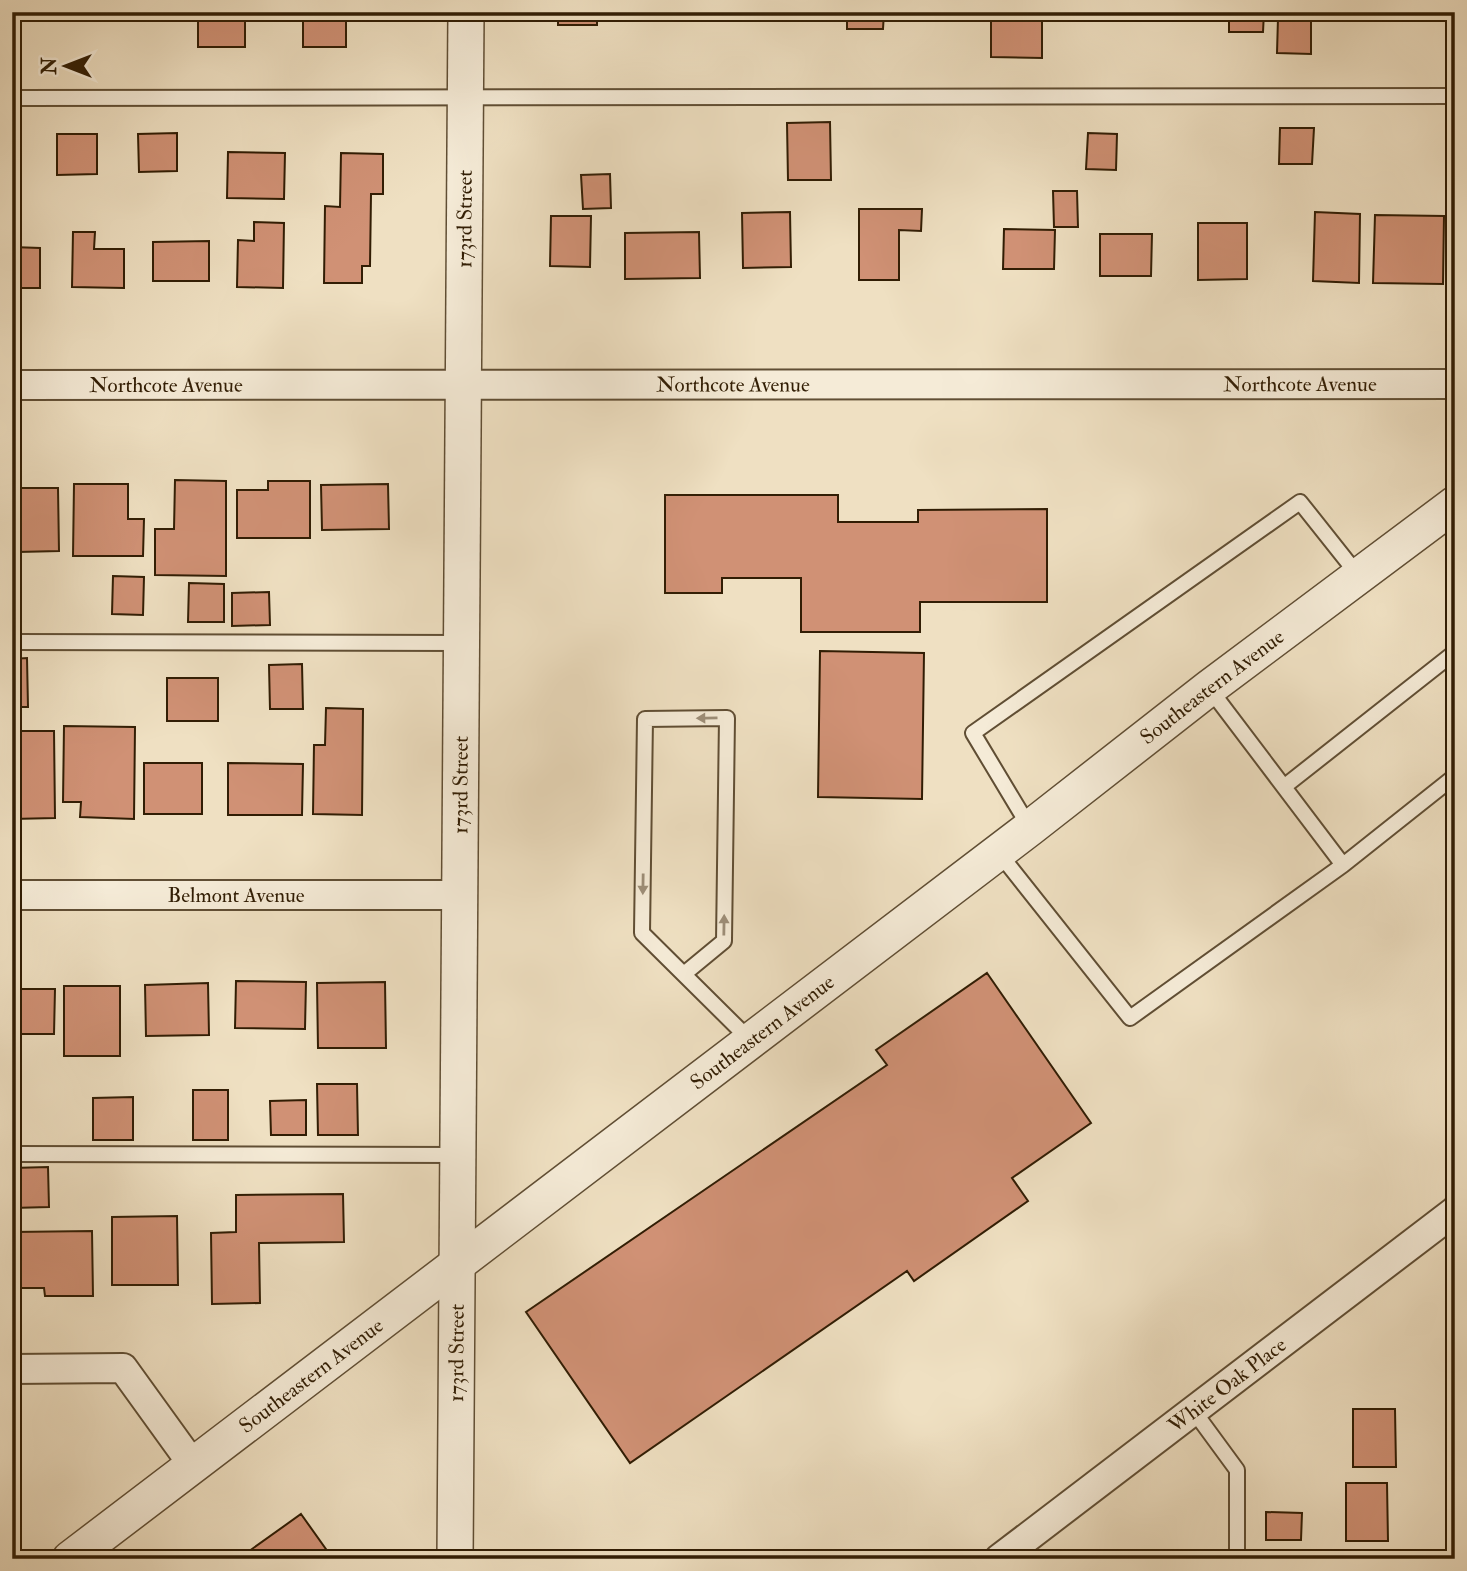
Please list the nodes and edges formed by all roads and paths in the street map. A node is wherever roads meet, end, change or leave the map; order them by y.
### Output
1 (467, 12) edge
2 (1455, 96) edge
3 (466, 97) junction
4 (12, 98) edge
5 (1455, 384) edge
6 (12, 385) edge
7 (464, 385) junction
8 (1455, 504) edge
9 (1360, 576) junction
10 (12, 642) edge
11 (463, 643) junction
12 (1455, 652) edge
13 (1209, 688) junction
14 (1455, 776) edge
15 (1285, 786) junction
16 (1030, 828) junction
17 (998, 852) junction
18 (1343, 865) junction
19 (12, 895) edge
20 (461, 895) junction
21 (684, 974) junction
22 (751, 1041) junction
23 (12, 1154) edge
24 (459, 1155) junction
25 (1455, 1211) edge
26 (459, 1264) junction
27 (12, 1369) edge
28 (1193, 1410) junction
29 (193, 1465) junction
30 (70, 1559) edge
31 (455, 1559) edge
32 (999, 1559) edge
33 (1237, 1559) edge

1 - 3 street, 173rd Street
2 - 3 lane
3 - 4 lane
3 - 7 street, 173rd Street
5 - 7 street, Northcote Avenue
6 - 7 street, Northcote Avenue
7 - 11 street, 173rd Street
8 - 9 street, Southeastern Avenue
9 - 13 street, Southeastern Avenue
9 - 16 lane
10 - 11 lane
11 - 20 street, 173rd Street
12 - 15 lane
13 - 15 lane
13 - 16 street, Southeastern Avenue
14 - 18 lane
15 - 18 lane
16 - 17 street, Southeastern Avenue
17 - 18 lane
17 - 22 street, Southeastern Avenue
19 - 20 street, Belmont Avenue
20 - 24 street, 173rd Street
21 -> 21 lane
21 - 22 lane
22 - 26 street, Southeastern Avenue
23 - 24 lane
24 - 26 street, 173rd Street
25 - 28 street, White Oak Place
26 - 29 street, Southeastern Avenue
26 - 31 street, 173rd Street
27 - 29 street
28 - 32 street, White Oak Place
28 - 33 lane
29 - 30 street, Southeastern Avenue

